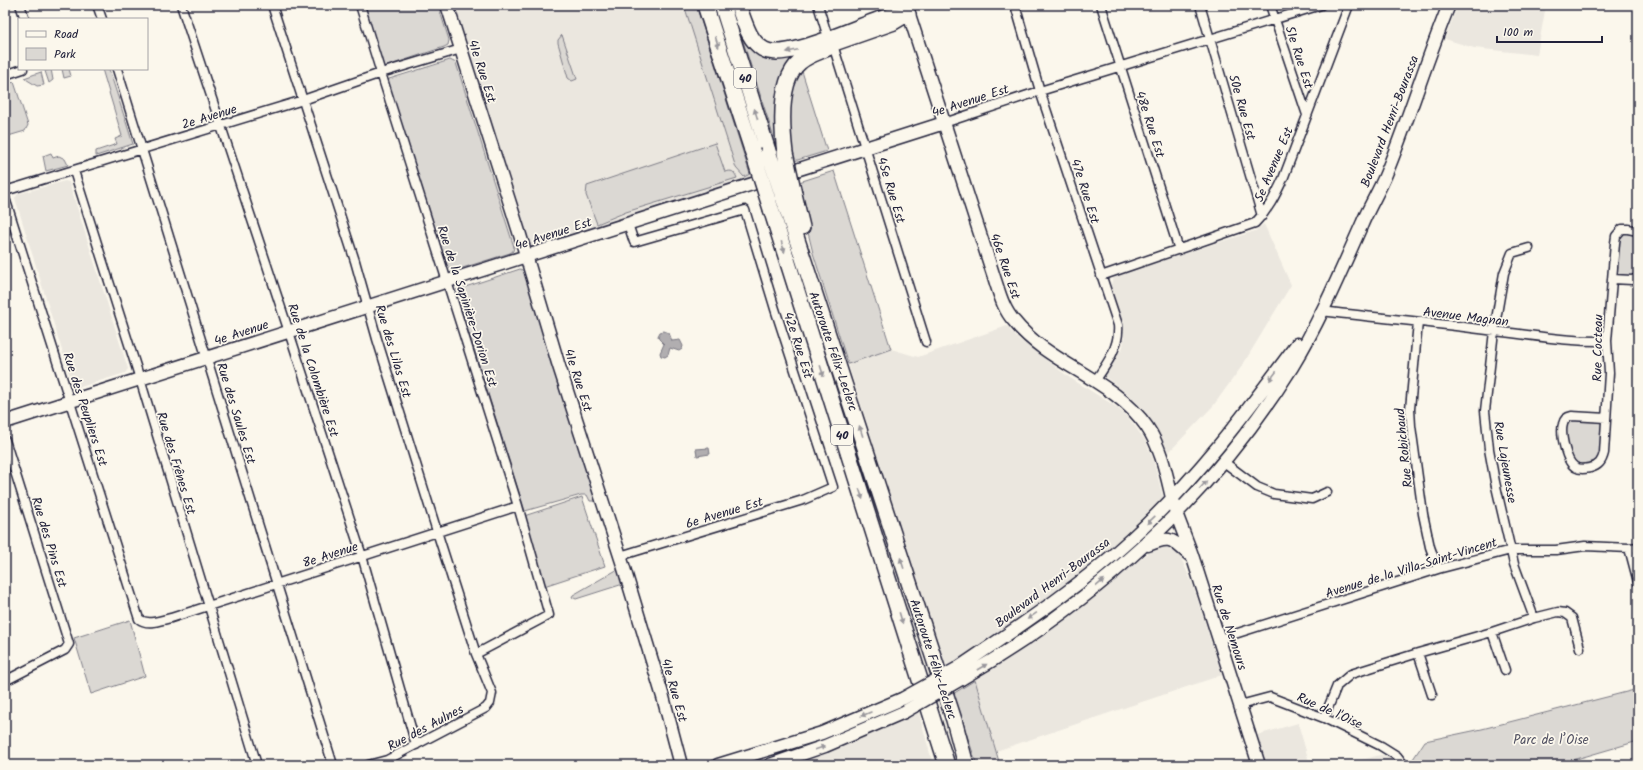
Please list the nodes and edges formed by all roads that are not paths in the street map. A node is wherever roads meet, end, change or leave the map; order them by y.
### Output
1 (20, 5) edge
2 (97, 5) edge
3 (181, 5) edge
4 (272, 5) edge
5 (360, 5) edge
6 (447, 5) edge
7 (705, 5) edge
8 (722, 5) edge
9 (738, 5) edge
10 (818, 5) edge
11 (1015, 5) edge
12 (1100, 5) edge
13 (1200, 5) edge
14 (1270, 5) edge
15 (1321, 5) edge
16 (1349, 5) edge
17 (1450, 5) edge
18 (907, 10) edge
19 (25, 18) edge
20 (102, 18) edge
21 (1275, 20) junction
22 (826, 31) dead end
23 (1210, 39) junction
24 (833, 45) junction
25 (461, 49) junction
26 (1120, 67) junction
27 (20, 70) edge
28 (117, 70) edge
29 (381, 73) junction
30 (5, 75) edge
31 (1040, 91) junction
32 (303, 100) junction
33 (1307, 116) junction
34 (944, 123) junction
35 (221, 125) junction
36 (866, 148) junction
37 (142, 149) junction
38 (74, 171) junction
39 (5, 191) edge
40 (5, 198) edge
41 (789, 199) junction
42 (1262, 216) junction
43 (628, 224) junction
44 (1638, 232) edge
45 (1529, 248) dead end
46 (1179, 250) junction
47 (526, 257) junction
48 (486, 270) joint
49 (1101, 276) junction
50 (1612, 278) junction
51 (1638, 278) edge
52 (448, 282) junction
53 (368, 307) junction
54 (1321, 311) junction
55 (1418, 322) junction
56 (1494, 330) junction
57 (289, 332) junction
58 (1607, 341) junction
59 (926, 342) dead end
60 (207, 358) junction
61 (140, 379) junction
62 (1095, 381) junction
63 (70, 401) junction
64 (1606, 418) junction
65 (5, 422) edge
66 (5, 440) edge
67 (1224, 462) junction
68 (833, 487) joint
69 (1327, 492) dead end
70 (1173, 499) junction
71 (518, 506) junction
72 (1176, 514) junction
73 (437, 532) junction
74 (1142, 547) junction
75 (1634, 548) edge
76 (1511, 550) junction
77 (362, 556) junction
78 (620, 556) junction
79 (1192, 556) junction
80 (1438, 569) junction
81 (1638, 582) edge
82 (277, 584) junction
83 (208, 606) junction
84 (1534, 618) junction
85 (148, 623) joint
86 (1492, 632) junction
87 (1219, 639) junction
88 (1580, 648) dead end
89 (1418, 653) junction
90 (476, 654) junction
91 (1505, 670) dead end
92 (960, 674) junction
93 (6, 679) edge
94 (1432, 695) dead end
95 (490, 703) joint
96 (1240, 705) junction
97 (1324, 718) junction
98 (954, 720) junction
99 (937, 733) junction
100 (416, 745) junction
101 (256, 764) edge
102 (333, 765) edge
103 (368, 765) edge
104 (681, 765) edge
105 (718, 765) edge
106 (770, 765) edge
107 (941, 765) edge
108 (947, 765) edge
109 (966, 765) edge
110 (974, 765) edge
111 (1259, 765) edge
112 (1404, 765) edge

1 - 19 street
2 - 20 street
3 - 35 street, Rue de la Colombière Est
4 - 32 street, Rue des Lilas Est
5 - 29 street, Rue de la Sapinière-Dorion Est
6 - 25 street, 41e Rue Est
7 -> 99 highway, Autoroute Félix-Leclerc / 40, bridge
41 -> 8 highway, Autoroute Félix-Leclerc / 40, bridge
18 -> 9 highway
10 - 22 street
11 - 31 street, 47e Rue Est
12 - 26 street, 48e Rue Est
13 - 23 street, 50e Rue Est
14 - 21 street, 51e Rue Est
15 - 21 street, 4e Avenue Est
16 - 33 street, 5e Avenue Est
17 - 54 street, Boulevard Henri-Bourassa
18 - 24 street
18 - 34 street, 46e Rue Est
21 - 23 street, 4e Avenue Est
21 - 33 street, 51e Rue Est
23 - 26 street, 4e Avenue Est
23 - 42 street, 50e Rue Est
24 - 36 street, 45e Rue Est
24 - 41 highway, bridge
25 - 29 street, 2e Avenue
25 - 47 street, 41e Rue Est
26 - 31 street, 4e Avenue Est
26 - 46 street, 48e Rue Est
27 - 30 street
28 - 37 street, Rue des Saules Est
29 - 32 street, 2e Avenue
29 - 52 street, Rue de la Sapinière-Dorion Est
31 - 34 street, 4e Avenue Est
31 - 49 street, 47e Rue Est
32 - 35 street, 2e Avenue
32 - 53 street, Rue des Lilas Est
33 - 42 street, 5e Avenue Est
34 - 36 street, 4e Avenue Est
34 - 62 street, 46e Rue Est
35 - 37 street, 2e Avenue
35 - 57 street, Rue de la Colombière Est
36 - 43 street, 4e Avenue Est
36 - 59 street, 45e Rue Est
37 - 38 street, 2e Avenue
37 - 60 street, Rue des Saules Est
38 - 39 street, 2e Avenue
38 - 61 street, Rue des Frênes Est
40 - 63 street, Rue des Peupliers Est
98 -> 41 highway, Autoroute Félix-Leclerc / 40
42 - 46 street, 5e Avenue Est
43 - 47 street, 4e Avenue Est
43 - 68 street, 42e Rue Est
44 - 50 street, Rue Cocteau
45 - 56 street, Rue Lajeunesse
46 - 49 street, 5e Avenue Est
47 - 48 street, 4e Avenue Est
47 - 78 street, 41e Rue Est
48 - 52 street, 4e Avenue
49 - 62 street, 47e Rue Est
50 - 51 street
50 - 58 street, Rue Cocteau
52 - 53 street, 4e Avenue
52 - 71 street, Rue de la Sapinière-Dorion Est
53 - 57 street, 4e Avenue
53 - 73 street, Rue des Lilas Est
54 - 55 street, Avenue Magnan
54 - 67 street, Boulevard Henri-Bourassa
54 -> 70 street, Boulevard Henri-Bourassa
55 - 56 street, Avenue Magnan
55 - 80 street, Rue Robichaud
56 - 58 street, Avenue Magnan
56 - 76 street, Rue Lajeunesse
57 - 60 street, 4e Avenue
57 - 77 street, Rue de la Colombière Est
58 - 64 street, Rue Cocteau
60 - 61 street, 4e Avenue
60 - 82 street, Rue des Saules Est
61 - 63 street, 4e Avenue
61 - 83 street, Rue des Frênes Est
62 - 70 street, 46e Rue Est
63 - 65 street, 4e Avenue
63 - 85 street, Rue des Peupliers Est
64 - 64 street, Rue Cocteau
66 - 93 street, Rue des Pins Est
67 - 69 street
72 -> 67 street, Boulevard Henri-Bourassa
68 - 78 street, 6e Avenue Est
70 - 72 street, Rue de Nemours
70 -> 92 street, Boulevard Henri-Bourassa
71 - 73 street, 8e Avenue
71 - 90 street, Rue de la Sapinière-Dorion Est
72 - 74 street, Boulevard Henri-Bourassa
72 - 79 street, Rue de Nemours
73 - 77 street, 8e Avenue
73 - 90 street, Rue des Lilas Est
74 - 79 street
92 -> 74 street, Boulevard Henri-Bourassa
75 - 76 street, Avenue de la Villa-Saint-Vincent
75 - 81 street
76 - 80 street, Avenue de la Villa-Saint-Vincent
76 - 84 street, Rue Lajeunesse
77 - 82 street, 8e Avenue
77 - 100 street, Rue de la Colombière Est
78 - 104 street, 41e Rue Est
79 - 87 street, Rue de Nemours
80 - 87 street, Avenue de la Villa-Saint-Vincent
82 - 83 street, 8e Avenue
82 - 102 street, Rue des Saules Est
83 - 85 street, 8e Avenue
83 - 101 street, Rue des Frênes Est
84 - 86 street
84 - 88 street
86 - 89 street
86 - 91 street
87 - 96 street, Rue de Nemours
89 - 94 street
89 - 97 street
90 - 95 street, Rue des Lilas Est
92 -> 105 street, Boulevard Henri-Bourassa, bridge
106 -> 92 street, Boulevard Henri-Bourassa, bridge
95 - 100 street, Rue des Aulnes
96 - 97 street, Rue de l'Oise
96 - 111 street, Rue de Nemours
97 - 112 street, Rue de l'Oise
98 - 109 highway, Autoroute Félix-Leclerc / 40
98 - 110 highway
99 - 107 highway
99 - 108 highway, Autoroute Félix-Leclerc / 40
100 - 103 street, Rue des Aulnes

